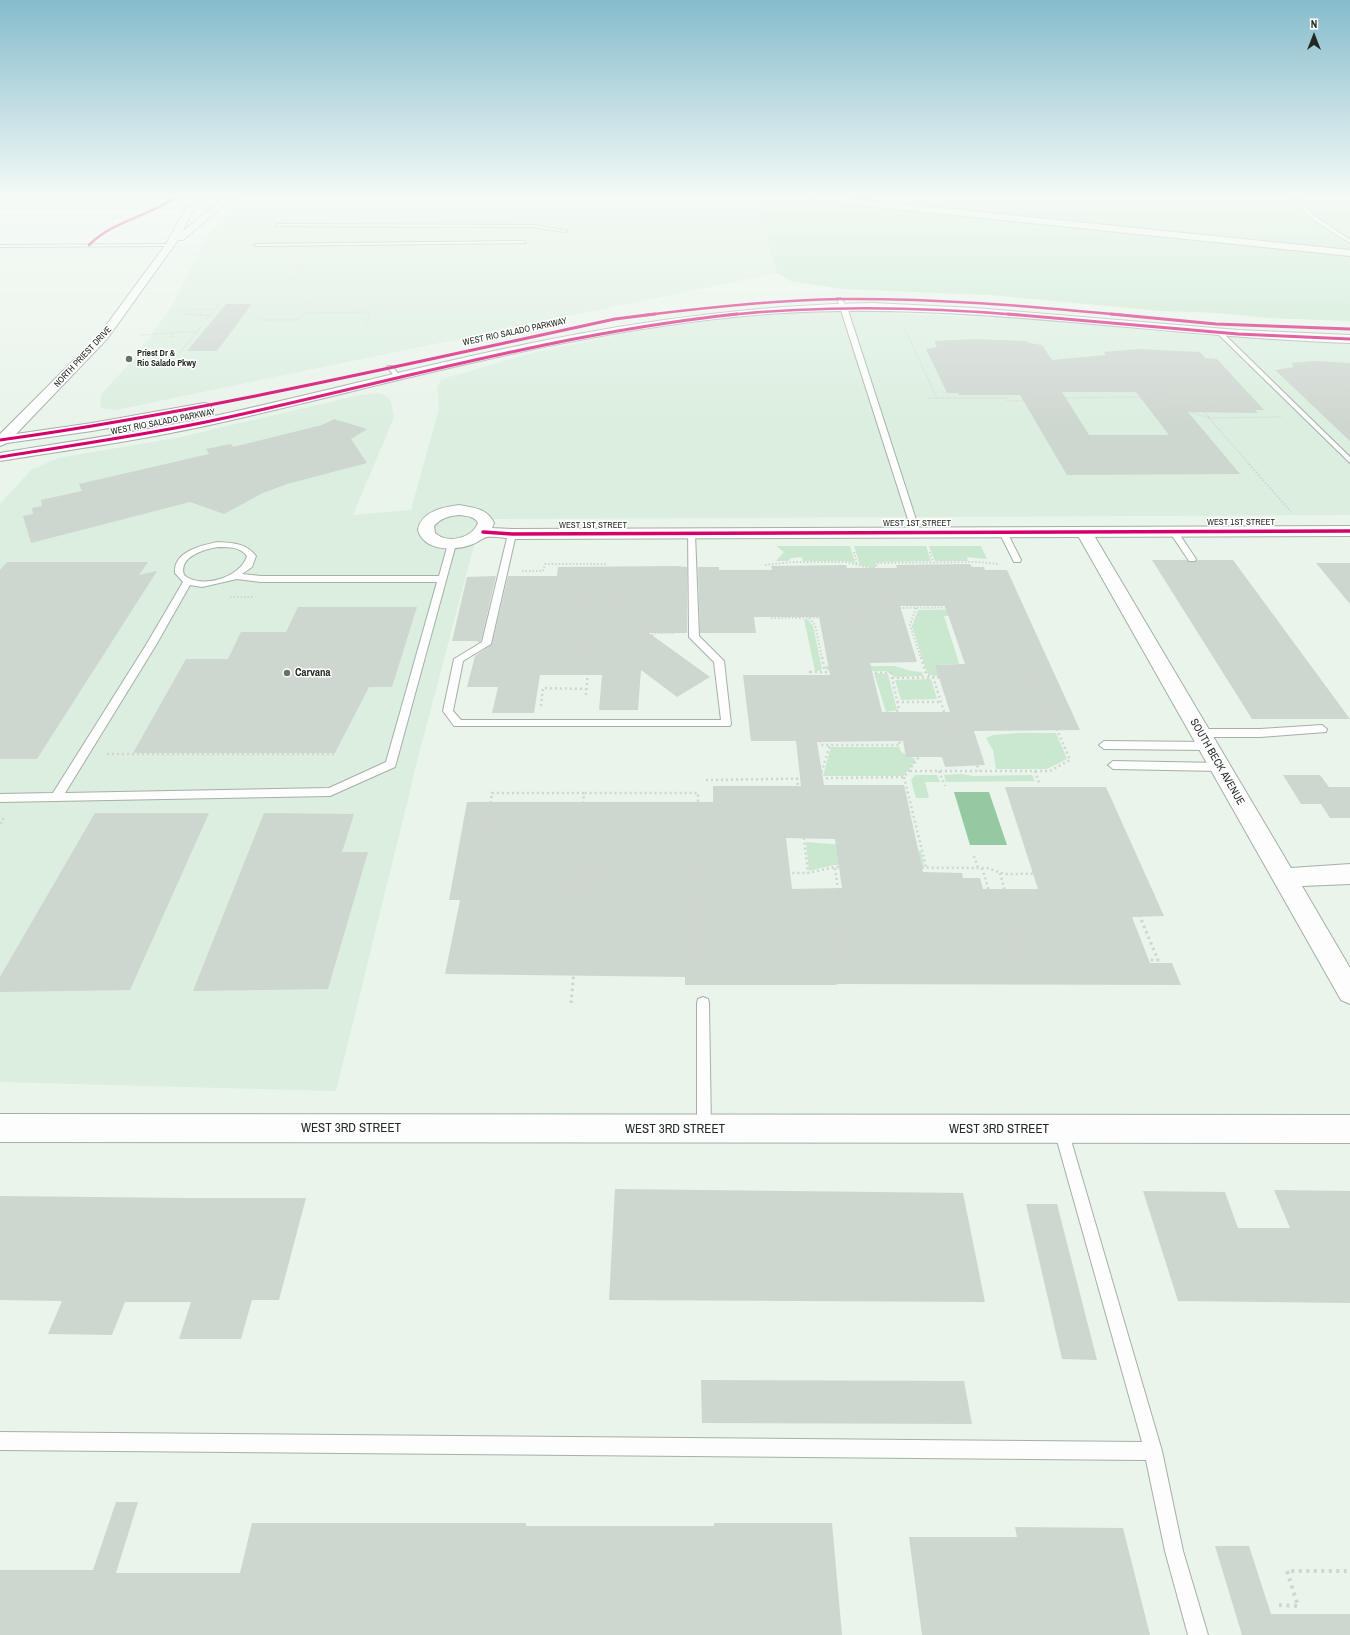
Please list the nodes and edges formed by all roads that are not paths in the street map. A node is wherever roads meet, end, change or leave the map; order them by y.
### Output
1 (149, 274) edge
2 (841, 303) junction
3 (1218, 329) junction
4 (1350, 329) edge
5 (1350, 340) edge
6 (394, 372) junction
7 (1, 441) edge
8 (0, 457) edge
9 (1350, 461) edge
10 (1350, 530) edge
11 (1173, 531) junction
12 (483, 532) junction
13 (916, 532) junction
14 (1003, 532) junction
15 (1084, 532) junction
16 (691, 533) junction
17 (512, 534) junction
18 (452, 544) junction
19 (1192, 559) dead end
20 (1017, 560) dead end
21 (234, 577) junction
22 (443, 579) junction
23 (188, 582) junction
24 (1322, 729) dead end
25 (1204, 739) junction
26 (1104, 745) dead end
27 (1113, 765) dead end
28 (1220, 766) junction
29 (57, 796) junction
30 (0, 798) edge
31 (1350, 874) edge
32 (1284, 878) junction
33 (1350, 992) edge
34 (703, 1003) dead end
35 (0, 1128) edge
36 (1350, 1129) edge
37 (704, 1130) junction
38 (1061, 1130) junction
39 (0, 1441) edge
40 (1154, 1451) junction
41 (1198, 1635) edge

1 - 7 main road, NORTH PRIEST DRIVE
2 - 3 main road, WEST RIO SALADO PARKWAY
2 - 6 main road, WEST RIO SALADO PARKWAY
2 - 13 lane
3 - 4 main road, WEST RIO SALADO PARKWAY
3 - 5 main road, WEST RIO SALADO PARKWAY
3 - 9 lane
6 - 7 main road, WEST RIO SALADO PARKWAY
6 - 8 main road, WEST RIO SALADO PARKWAY
10 - 11 main road, WEST 1ST STREET
11 - 15 main road, WEST 1ST STREET
11 - 19 lane
12 - 17 main road, WEST 1ST STREET
12 - 18 main road
12 - 18 main road
13 - 14 main road, WEST 1ST STREET
13 - 16 main road, WEST 1ST STREET
14 - 15 main road, WEST 1ST STREET
14 - 20 lane
15 - 25 main road, SOUTH BECK AVENUE
16 - 17 main road, WEST 1ST STREET
16 - 17 lane
18 - 22 lane
21 - 22 lane
21 - 23 lane
21 - 23 lane
22 - 29 lane
23 - 29 lane
24 - 25 lane
25 - 26 lane
25 - 28 main road, SOUTH BECK AVENUE
27 - 28 lane
28 - 32 main road, SOUTH BECK AVENUE
29 - 30 lane
31 - 32 main road
32 - 33 main road, SOUTH BECK AVENUE
34 - 37 lane
35 - 37 main road, WEST 3RD STREET
36 - 38 main road, WEST 3RD STREET
37 - 38 main road, WEST 3RD STREET
38 - 40 lane
39 - 40 lane
40 - 41 lane

